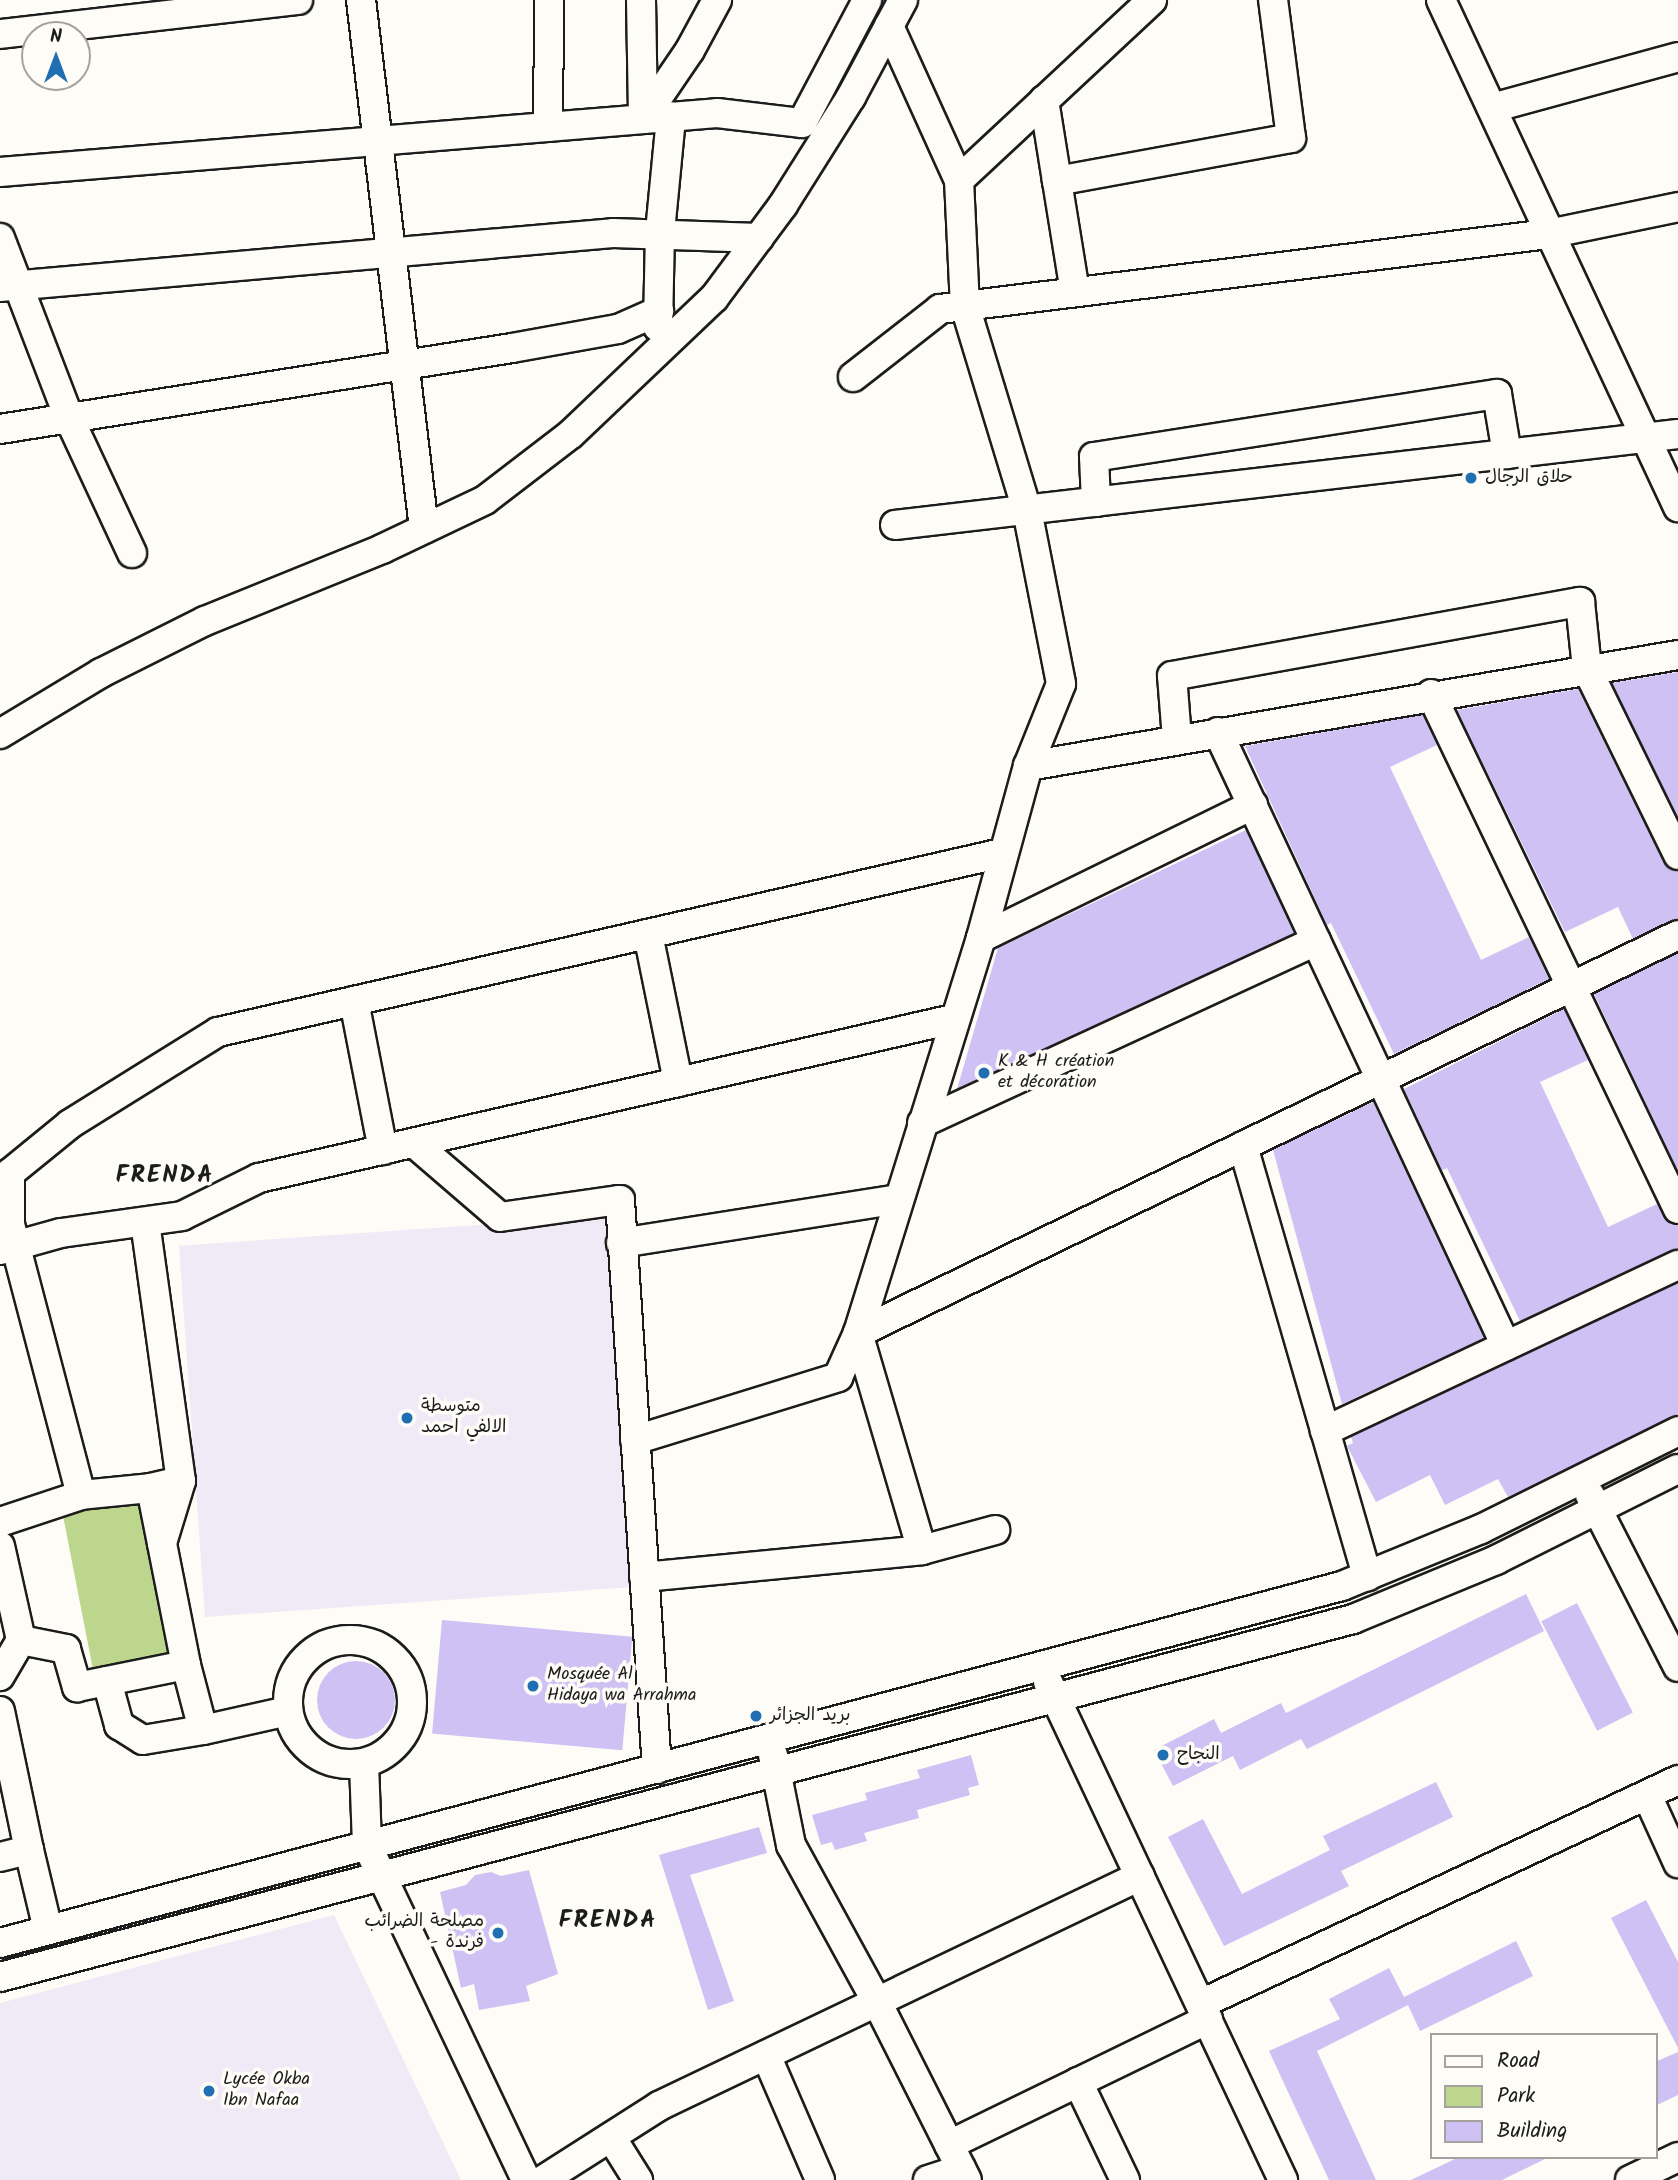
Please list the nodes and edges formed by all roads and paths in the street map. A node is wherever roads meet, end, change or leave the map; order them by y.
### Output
1 (298, 0) edge
2 (361, 0) edge
3 (550, 0) edge
4 (641, 0) edge
5 (717, 0) edge
6 (867, 0) edge
7 (904, 0) edge
8 (1152, 0) edge
9 (1273, 0) edge
10 (1441, 0) edge
11 (153, 9) edge
12 (889, 26) junction
13 (0, 34) edge
14 (1678, 57) edge
15 (1044, 100) junction
16 (1492, 108) junction
17 (657, 118) junction
18 (548, 127) junction
19 (382, 141) junction
20 (0, 172) edge
21 (959, 180) junction
22 (1057, 181) junction
23 (1678, 207) edge
24 (660, 232) junction
25 (1548, 234) junction
26 (0, 238) edge
27 (759, 238) junction
28 (390, 250) junction
29 (8, 286) edge
30 (1076, 292) junction
31 (965, 306) junction
32 (659, 311) junction
33 (658, 354) junction
34 (407, 365) junction
35 (853, 377) dead end
36 (69, 418) junction
37 (0, 429) edge
38 (1678, 434) edge
39 (1646, 438) junction
40 (1507, 454) junction
41 (1096, 502) junction
42 (1678, 507) edge
43 (1027, 510) junction
44 (895, 525) dead end
45 (424, 528) junction
46 (132, 553) dead end
47 (1678, 655) edge
48 (1587, 669) junction
49 (1431, 694) junction
50 (1218, 732) junction
51 (0, 734) edge
52 (1177, 739) junction
53 (1028, 766) junction
54 (1253, 805) junction
55 (1002, 853) junction
56 (1678, 855) edge
57 (648, 934) junction
58 (1678, 935) edge
59 (981, 938) junction
60 (1316, 941) junction
61 (1571, 985) junction
62 (354, 1001) junction
63 (953, 1019) junction
64 (1381, 1078) junction
65 (678, 1082) junction
66 (922, 1123) junction
67 (414, 1143) junction
68 (1243, 1146) junction
69 (383, 1150) junction
70 (899, 1199) junction
71 (1678, 1209) edge
72 (145, 1222) junction
73 (621, 1243) junction
74 (8, 1248) edge
75 (1678, 1265) edge
76 (858, 1333) junction
77 (1506, 1346) junction
78 (1325, 1431) junction
79 (1678, 1431) edge
80 (635, 1440) junction
81 (1678, 1469) edge
82 (1580, 1480) junction
83 (181, 1481) junction
84 (151, 1488) junction
85 (81, 1495) junction
86 (1599, 1509) junction
87 (0, 1522) edge
88 (995, 1530) dead end
89 (162, 1543) junction
90 (0, 1546) edge
91 (922, 1550) junction
92 (1367, 1576) junction
93 (644, 1577) junction
94 (4, 1584) edge
95 (21, 1640) junction
96 (186, 1665) junction
97 (1678, 1667) edge
98 (1041, 1668) junction
99 (0, 1676) edge
100 (107, 1681) junction
101 (1056, 1699) junction
102 (0, 1711) edge
103 (288, 1711) junction
104 (203, 1730) junction
105 (771, 1739) junction
106 (364, 1763) junction
107 (657, 1769) junction
108 (776, 1773) junction
109 (1678, 1780) edge
110 (1647, 1794) junction
111 (367, 1846) junction
112 (29, 1850) junction
113 (0, 1857) edge
114 (1678, 1863) edge
115 (1140, 1876) junction
116 (382, 1877) junction
117 (48, 1930) junction
118 (0, 1943) edge
119 (0, 1977) edge
120 (877, 2002) junction
121 (1205, 2012) junction
122 (766, 2055) junction
123 (1078, 2082) junction
124 (611, 2137) junction
125 (1676, 2163) edge
126 (959, 2165) edge
127 (526, 2180) edge
128 (543, 2180) edge
129 (638, 2180) edge
130 (820, 2180) edge
131 (928, 2180) edge
132 (1125, 2180) edge
133 (1283, 2180) edge
134 (1630, 2180) edge

1 - 11 street
2 - 19 street
3 - 18 street
4 - 17 street
5 - 17 street
6 - 17 street
7 - 12 street
8 - 15 street
9 - 22 street
10 - 16 street
11 - 13 street
12 - 21 street
12 - 27 street
14 - 16 street
15 - 21 street
15 - 22 street
16 - 25 street
17 - 18 street
17 - 24 street
18 - 19 street
19 - 20 street
19 - 28 street
21 - 31 street
22 - 30 street
23 - 25 street
24 - 27 street
24 - 28 street
24 - 32 street
25 - 30 street
25 - 39 street
26 - 29 street
27 - 33 street
28 - 29 street
28 - 34 street
29 - 36 street
30 - 31 street
31 - 35 street
31 - 43 street
32 - 33 street
32 - 34 street
33 - 45 street
34 - 36 street
34 - 45 street
36 - 37 street
36 - 46 street
38 - 39 street
39 - 40 street
39 - 42 street
40 - 41 street
40 - 41 street
41 - 43 street
43 - 44 street
43 - 53 street
45 - 51 street
47 - 48 street
48 - 49 street
48 - 52 street
48 - 56 street
49 - 50 street
49 - 61 street
50 - 52 street
50 - 54 street
52 - 53 street
53 - 55 street
54 - 59 street
54 - 60 street
55 - 57 street
55 - 59 street
57 - 62 street
57 - 65 street
58 - 61 street
59 - 63 street
60 - 64 street
60 - 66 street
61 - 64 street
61 - 71 street
62 - 69 street
62 - 74 street
63 - 65 street
63 - 66 street
64 - 68 street
64 - 77 street
65 - 67 street
66 - 70 street
67 - 69 street
67 - 73 street
68 - 76 street
68 - 78 street
69 - 72 street
70 - 73 street
70 - 76 street
72 - 74 street
72 - 83 street
73 - 80 street
74 - 85 street
75 - 77 street
76 - 80 street
76 - 91 street
77 - 78 street
78 - 92 street
79 - 82 street
80 - 93 street
81 - 86 street
82 - 86 street
82 - 92 street
83 - 84 street
83 - 89 street
84 - 85 street
84 - 89 street
85 - 87 street
86 - 97 street
86 - 101 street
88 - 91 street
89 - 96 street
90 - 94 street
91 - 93 street
92 - 98 street
93 - 107 street
94 - 95 street
95 - 99 street
95 - 100 street
96 - 100 street
96 - 104 street
98 - 101 street
98 - 105 street
100 - 104 street
101 - 108 street
101 - 115 street
102 - 112 street
103 - 104 street
103 - 106 street
103 - 106 street
105 - 107 street
105 - 108 street
106 - 111 street
107 - 111 street
108 - 116 street
108 - 120 street
109 - 110 street
110 - 114 street
110 - 121 street
111 - 116 street
111 - 117 street
112 - 113 street
112 - 117 street
115 - 120 street
115 - 121 street
116 - 119 street
116 - 127 street
117 - 118 street
120 - 122 street
120 - 126 street
121 - 123 street
121 - 133 street
122 - 124 street
122 - 130 street
123 - 126 street
123 - 132 street
124 - 128 street
124 - 129 street
125 - 134 street
126 - 131 street

